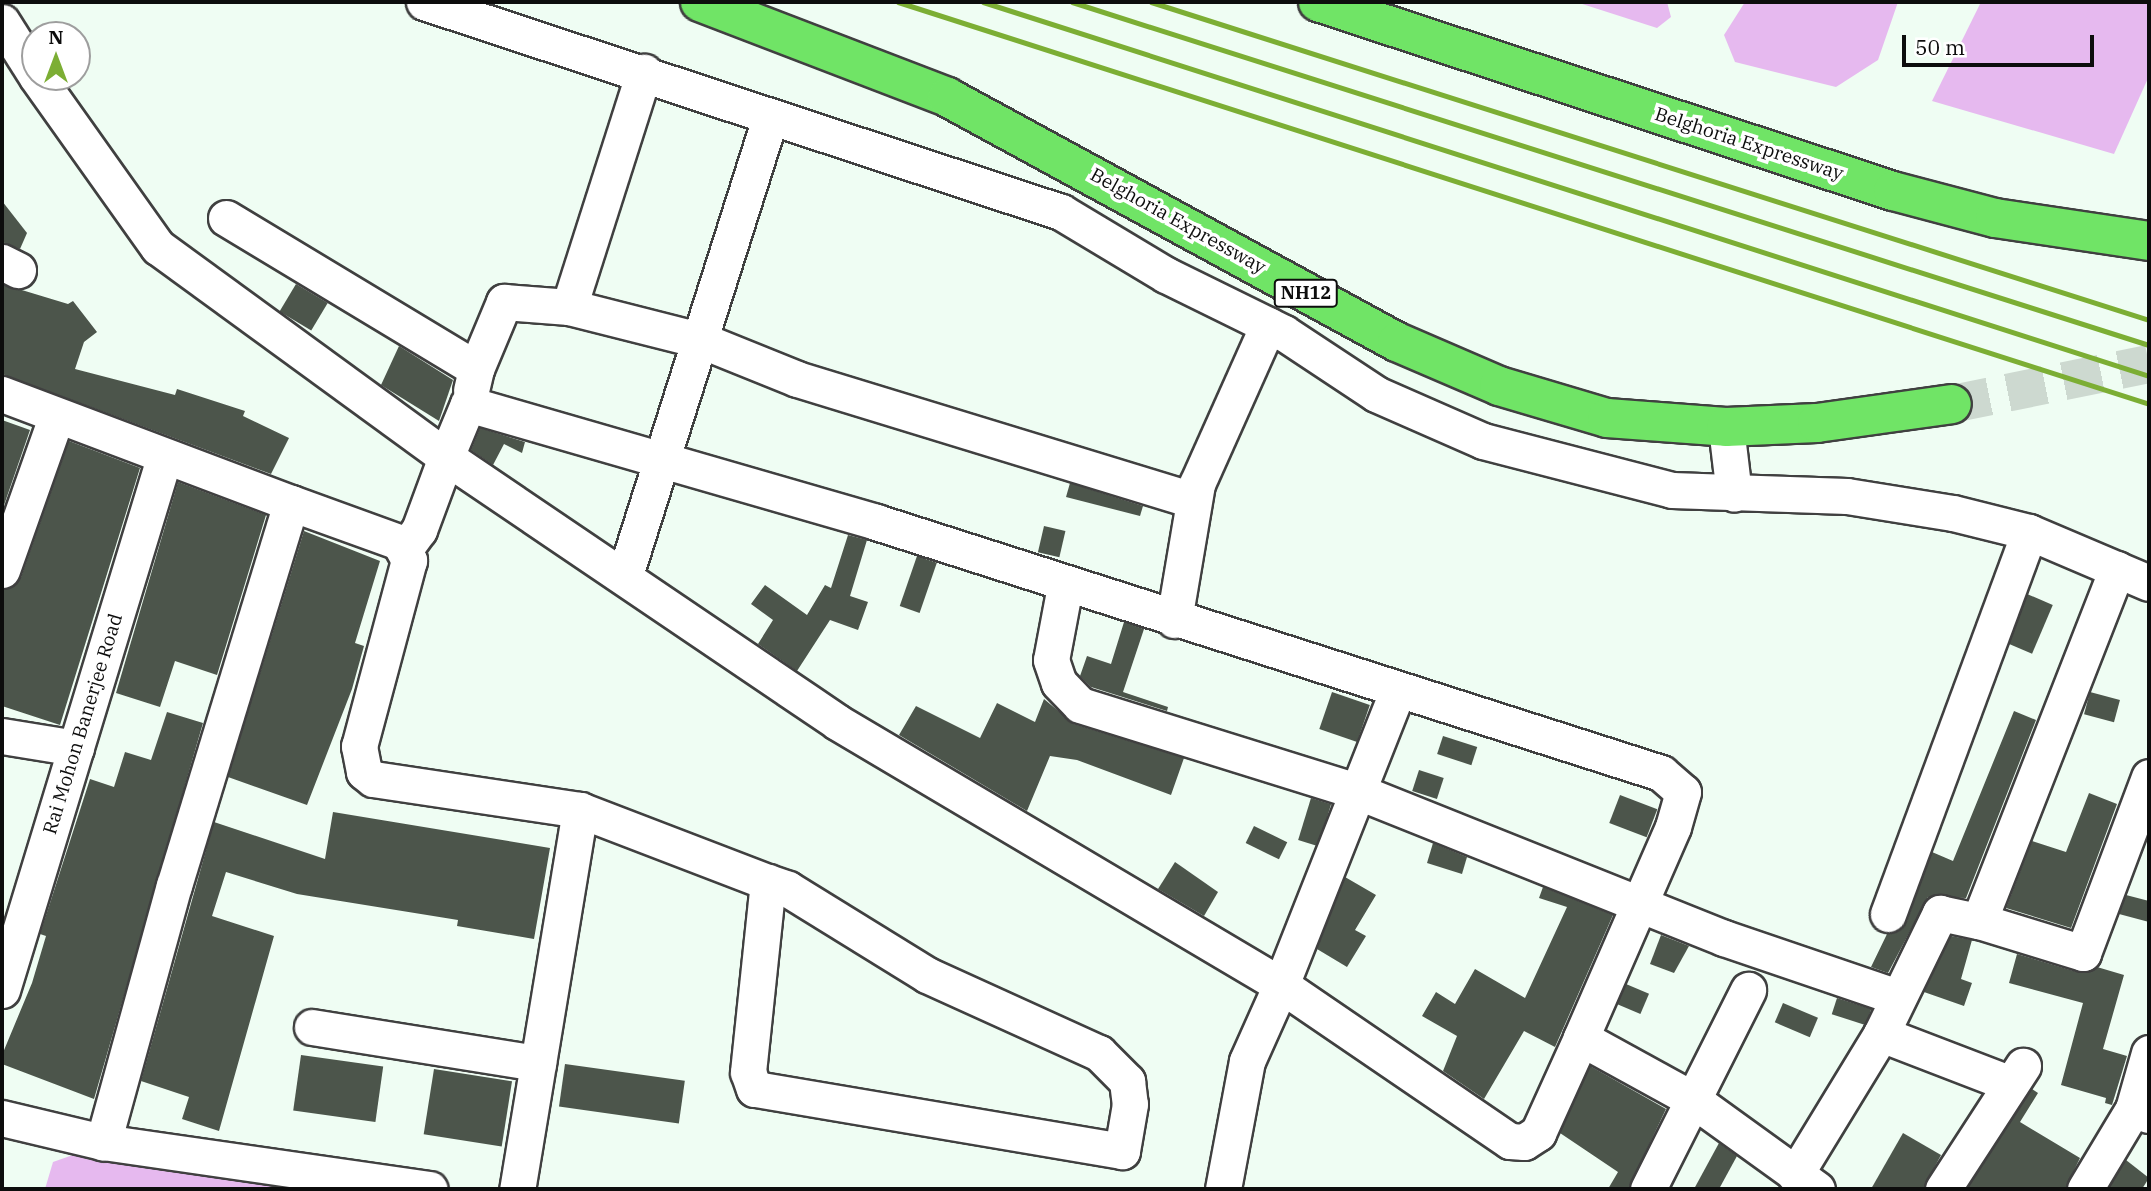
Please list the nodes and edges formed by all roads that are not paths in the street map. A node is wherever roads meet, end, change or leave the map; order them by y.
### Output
1 (424, 2) edge
2 (700, 2) edge
3 (1318, 2) edge
4 (2, 22) edge
5 (21, 52) edge
6 (644, 72) junction
7 (47, 91) edge
8 (770, 117) junction
9 (226, 218) dead end
10 (2149, 241) edge
11 (569, 307) junction
12 (1268, 325) junction
13 (703, 341) junction
14 (476, 369) junction
15 (2, 394) edge
16 (468, 404) junction
17 (1952, 404) tunnel mouth
18 (57, 415) junction
19 (1726, 427) junction
20 (164, 458) junction
21 (664, 459) junction
22 (443, 465) junction
23 (1734, 494) junction
24 (1193, 500) junction
25 (291, 503) junction
26 (2029, 532) junction
27 (412, 539) junction
28 (2117, 569) junction
29 (2, 570) edge
30 (625, 575) junction
31 (2149, 583) edge
32 (1065, 586) junction
33 (1174, 620) junction
34 (1398, 690) junction
35 (2, 736) edge
36 (76, 748) junction
37 (2149, 777) edge
38 (1359, 792) junction
39 (580, 810) junction
40 (768, 882) junction
41 (1643, 901) junction
42 (1888, 914) dead end
43 (1979, 921) junction
44 (2, 990) edge
45 (1748, 990) dead end
46 (1276, 997) junction
47 (1897, 997) junction
48 (312, 1027) dead end
49 (1881, 1034) junction
50 (1581, 1038) junction
51 (2149, 1054) edge
52 (538, 1063) junction
53 (1692, 1099) junction
54 (2141, 1112) edge
55 (2, 1118) edge
56 (103, 1142) junction
57 (1806, 1182) edge
58 (430, 1189) edge
59 (517, 1189) edge
60 (1223, 1189) edge
61 (1648, 1189) edge
62 (1943, 1189) edge
63 (2085, 1189) edge

1 - 6 street
2 - 19 highway, Belghoria Expressway / NH12
3 - 10 highway, Belghoria Expressway
4 - 5 street
6 - 8 street
6 - 11 street
7 - 22 street
8 - 12 street
8 - 13 street
9 - 14 street
11 - 13 street
11 - 14 street
12 - 23 street
12 - 24 street
13 - 21 street
13 - 24 street
14 - 16 street
15 - 18 street
16 - 21 street
16 - 22 street
17 - 19 highway, Belghoria Expressway / NH12
18 - 20 street
18 - 29 street
19 - 23 street
20 - 25 street
20 - 36 street, Rai Mohon Banerjee Road
21 - 30 street
21 - 32 street
22 - 27 street
22 - 30 street
23 - 26 street
24 - 33 street
25 - 27 street
25 - 56 street
26 - 28 street
26 - 42 street
27 - 39 street
28 - 31 street
28 - 43 street
30 - 46 street
32 - 33 street
32 - 38 street
33 - 34 street
34 - 38 street
34 - 41 street
35 - 36 street
36 - 44 street, Rai Mohon Banerjee Road
37 - 43 street
38 - 41 street
38 - 46 street
39 - 40 street
39 - 52 street
40 - 40 street
41 - 47 street
41 - 50 street
43 - 47 street
45 - 53 street
46 - 50 street
46 - 60 street
47 - 49 street
48 - 52 street
49 - 57 street
49 - 62 street
50 - 53 street
51 - 54 street
52 - 59 street
53 - 57 street
53 - 61 street
54 - 63 street
55 - 56 street
56 - 58 street

